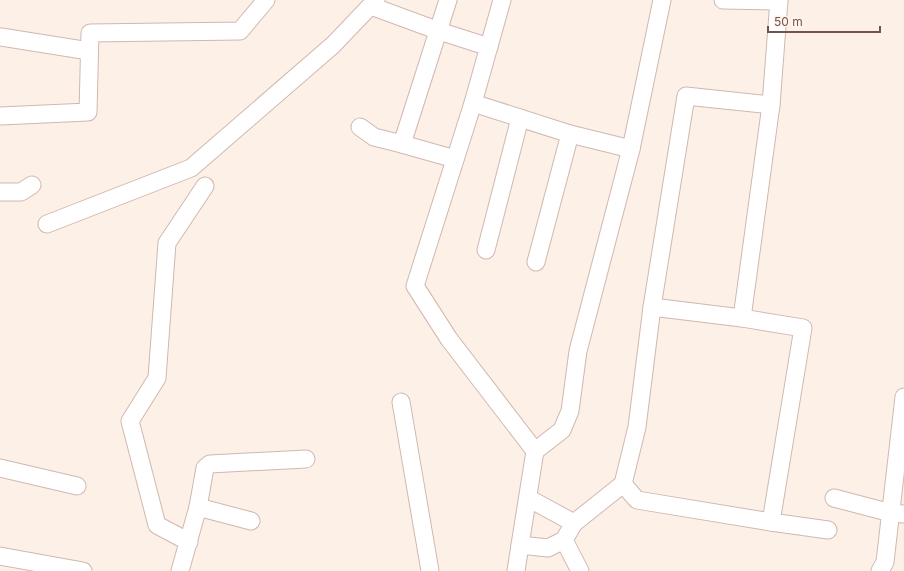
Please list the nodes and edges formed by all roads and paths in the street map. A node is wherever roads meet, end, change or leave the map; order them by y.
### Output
1 (266, 0) edge
2 (448, 0) edge
3 (502, 0) edge
4 (662, 0) edge
5 (723, 0) edge
6 (779, 1) edge
7 (373, 3) edge
8 (439, 31) junction
9 (1, 37) dead end
10 (489, 47) junction
11 (89, 51) junction
12 (473, 103) junction
13 (771, 105) junction
14 (0, 116) edge
15 (520, 118) junction
16 (360, 126) dead end
17 (570, 134) junction
18 (402, 144) junction
19 (631, 149) junction
20 (455, 159) junction
21 (32, 185) dead end
22 (205, 186) dead end
23 (0, 192) edge
24 (47, 224) dead end
25 (486, 250) dead end
26 (536, 262) dead end
27 (652, 307) junction
28 (742, 318) junction
29 (904, 397) edge
30 (401, 402) dead end
31 (903, 415) edge
32 (535, 451) junction
33 (306, 459) dead end
34 (0, 468) edge
35 (623, 484) junction
36 (77, 486) dead end
37 (528, 498) junction
38 (834, 498) dead end
39 (198, 507) junction
40 (897, 513) edge
41 (251, 521) dead end
42 (771, 522) junction
43 (574, 523) junction
44 (828, 530) dead end
45 (564, 540) junction
46 (189, 542) junction
47 (520, 545) junction
48 (0, 556) edge
49 (83, 571) edge
50 (180, 571) edge
51 (430, 571) edge
52 (516, 571) edge
53 (580, 571) edge
54 (880, 571) edge

1 - 11 street
2 - 8 street
3 - 10 street
4 - 19 street
5 - 6 street
6 - 13 street
7 - 8 street
7 - 24 street
8 - 10 street
8 - 18 street
9 - 11 street
10 - 12 street
11 - 14 street
12 - 15 street
12 - 20 street
13 - 27 street
13 - 28 street
15 - 17 street
15 - 25 street
16 - 18 street
17 - 19 street
17 - 26 street
18 - 20 street
19 - 32 street
20 - 32 street
21 - 23 street
22 - 46 street
27 - 28 street
27 - 35 street
28 - 42 street
29 - 31 street
30 - 51 street
31 - 40 street
32 - 37 street
33 - 39 street
34 - 36 street
35 - 42 street
35 - 43 street
37 - 43 street
37 - 47 street
38 - 40 street
39 - 41 street
39 - 46 street
40 - 54 street
42 - 44 street
43 - 45 street
45 - 47 street
45 - 53 street
46 - 50 street
47 - 52 street
48 - 49 street

